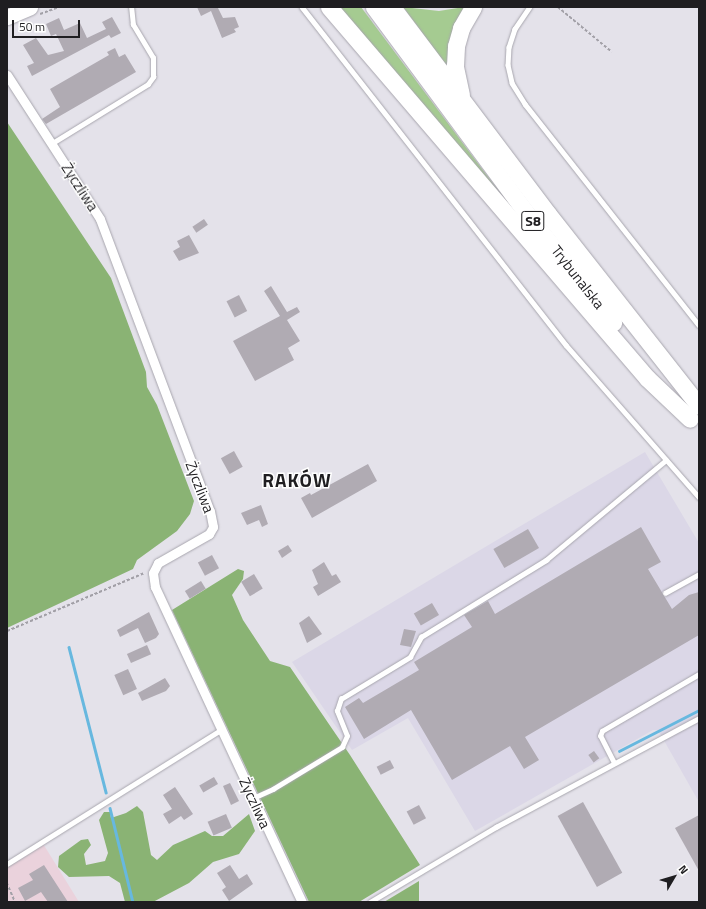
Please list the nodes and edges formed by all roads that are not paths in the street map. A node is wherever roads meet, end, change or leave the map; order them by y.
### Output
1 (30, 7) edge
2 (131, 7) edge
3 (302, 7) edge
4 (329, 7) edge
5 (374, 7) edge
6 (392, 7) edge
7 (473, 7) edge
8 (530, 7) edge
9 (7, 17) edge
10 (7, 75) edge
11 (464, 102) junction
12 (51, 144) junction
13 (699, 325) edge
14 (696, 418) edge
15 (666, 460) junction
16 (699, 498) edge
17 (699, 574) edge
18 (665, 593) dead end
19 (699, 674) edge
20 (699, 718) edge
21 (221, 730) junction
22 (614, 763) junction
23 (253, 798) junction
24 (7, 864) edge
25 (302, 902) edge
26 (370, 902) edge

1 - 9 main road
2 - 12 lane
3 - 15 lane
4 - 14 highway
5 - 14 highway, Trybunalska / S8
6 - 11 highway, S8
7 - 11 highway
8 - 13 lane
10 - 12 street, Życzliwa
11 - 14 highway, Trybunalska / S8
12 - 21 street, Życzliwa
15 - 16 lane
15 - 23 lane
17 - 18 lane
19 - 22 lane
20 - 22 lane
21 - 23 street, Życzliwa
21 - 24 lane
22 - 26 lane
23 - 25 street, Życzliwa

